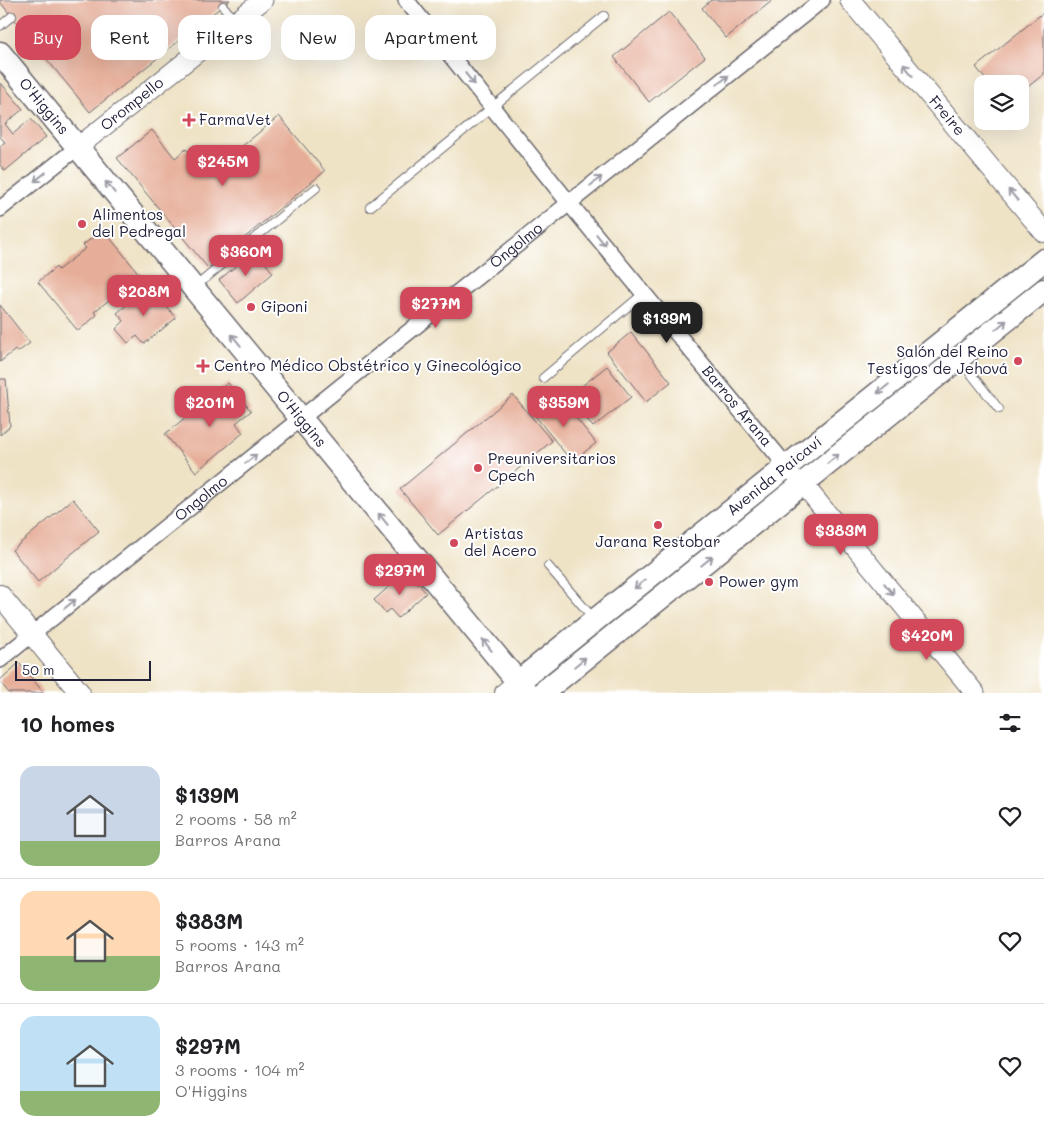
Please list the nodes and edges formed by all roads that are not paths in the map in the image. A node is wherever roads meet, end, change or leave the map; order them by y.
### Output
1 (263, 0) edge
2 (406, 0) edge
3 (822, 0) edge
4 (850, 0) edge
5 (223, 6) dead end
6 (230, 15) edge
7 (245, 15) edge
8 (12, 16) dead end
9 (604, 16) dead end
10 (0, 26) edge
11 (0, 53) edge
12 (188, 60) edge
13 (492, 107) junction
14 (78, 147) junction
15 (316, 188) dead end
16 (570, 203) junction
17 (370, 207) dead end
18 (0, 209) edge
19 (1044, 232) edge
20 (1044, 260) edge
21 (194, 288) junction
22 (1044, 290) edge
23 (644, 294) junction
24 (959, 359) junction
25 (543, 378) dead end
26 (1000, 409) dead end
27 (301, 419) junction
28 (787, 467) junction
29 (803, 484) junction
30 (548, 566) dead end
31 (0, 595) edge
32 (595, 620) junction
33 (32, 635) junction
34 (0, 660) edge
35 (516, 690) edge
36 (80, 693) edge
37 (542, 693) edge
38 (975, 693) edge

1 - 7 street, Orompello
2 -> 13 street, Barros Arana
16 -> 3 street, Ongolmo
19 -> 4 main road, Freire
5 - 6 lane
8 - 10 lane
9 - 13 lane
11 - 14 main road, O'Higgins
12 - 14 street, Orompello
13 - 16 street, Barros Arana
13 - 17 lane
14 -> 18 street, Orompello
21 -> 14 main road, O'Higgins
15 - 21 lane
16 -> 23 street, Barros Arana
16 - 27 street, Ongolmo
20 -> 28 main road, Avenida Paicaví
27 -> 21 main road, O'Higgins
24 -> 22 main road, Avenida Paicaví
23 - 25 lane
23 - 28 street, Barros Arana
24 - 26 lane
29 -> 24 main road, Avenida Paicaví
33 -> 27 street, Ongolmo
35 -> 27 main road, O'Higgins
28 - 29 street, Barros Arana
28 -> 32 main road, Avenida Paicaví
37 -> 29 main road, Avenida Paicaví
29 -> 38 street, Barros Arana
30 - 32 lane
31 - 33 main road
32 - 35 main road, Avenida Paicaví
33 - 34 street, Ongolmo
33 - 36 main road

